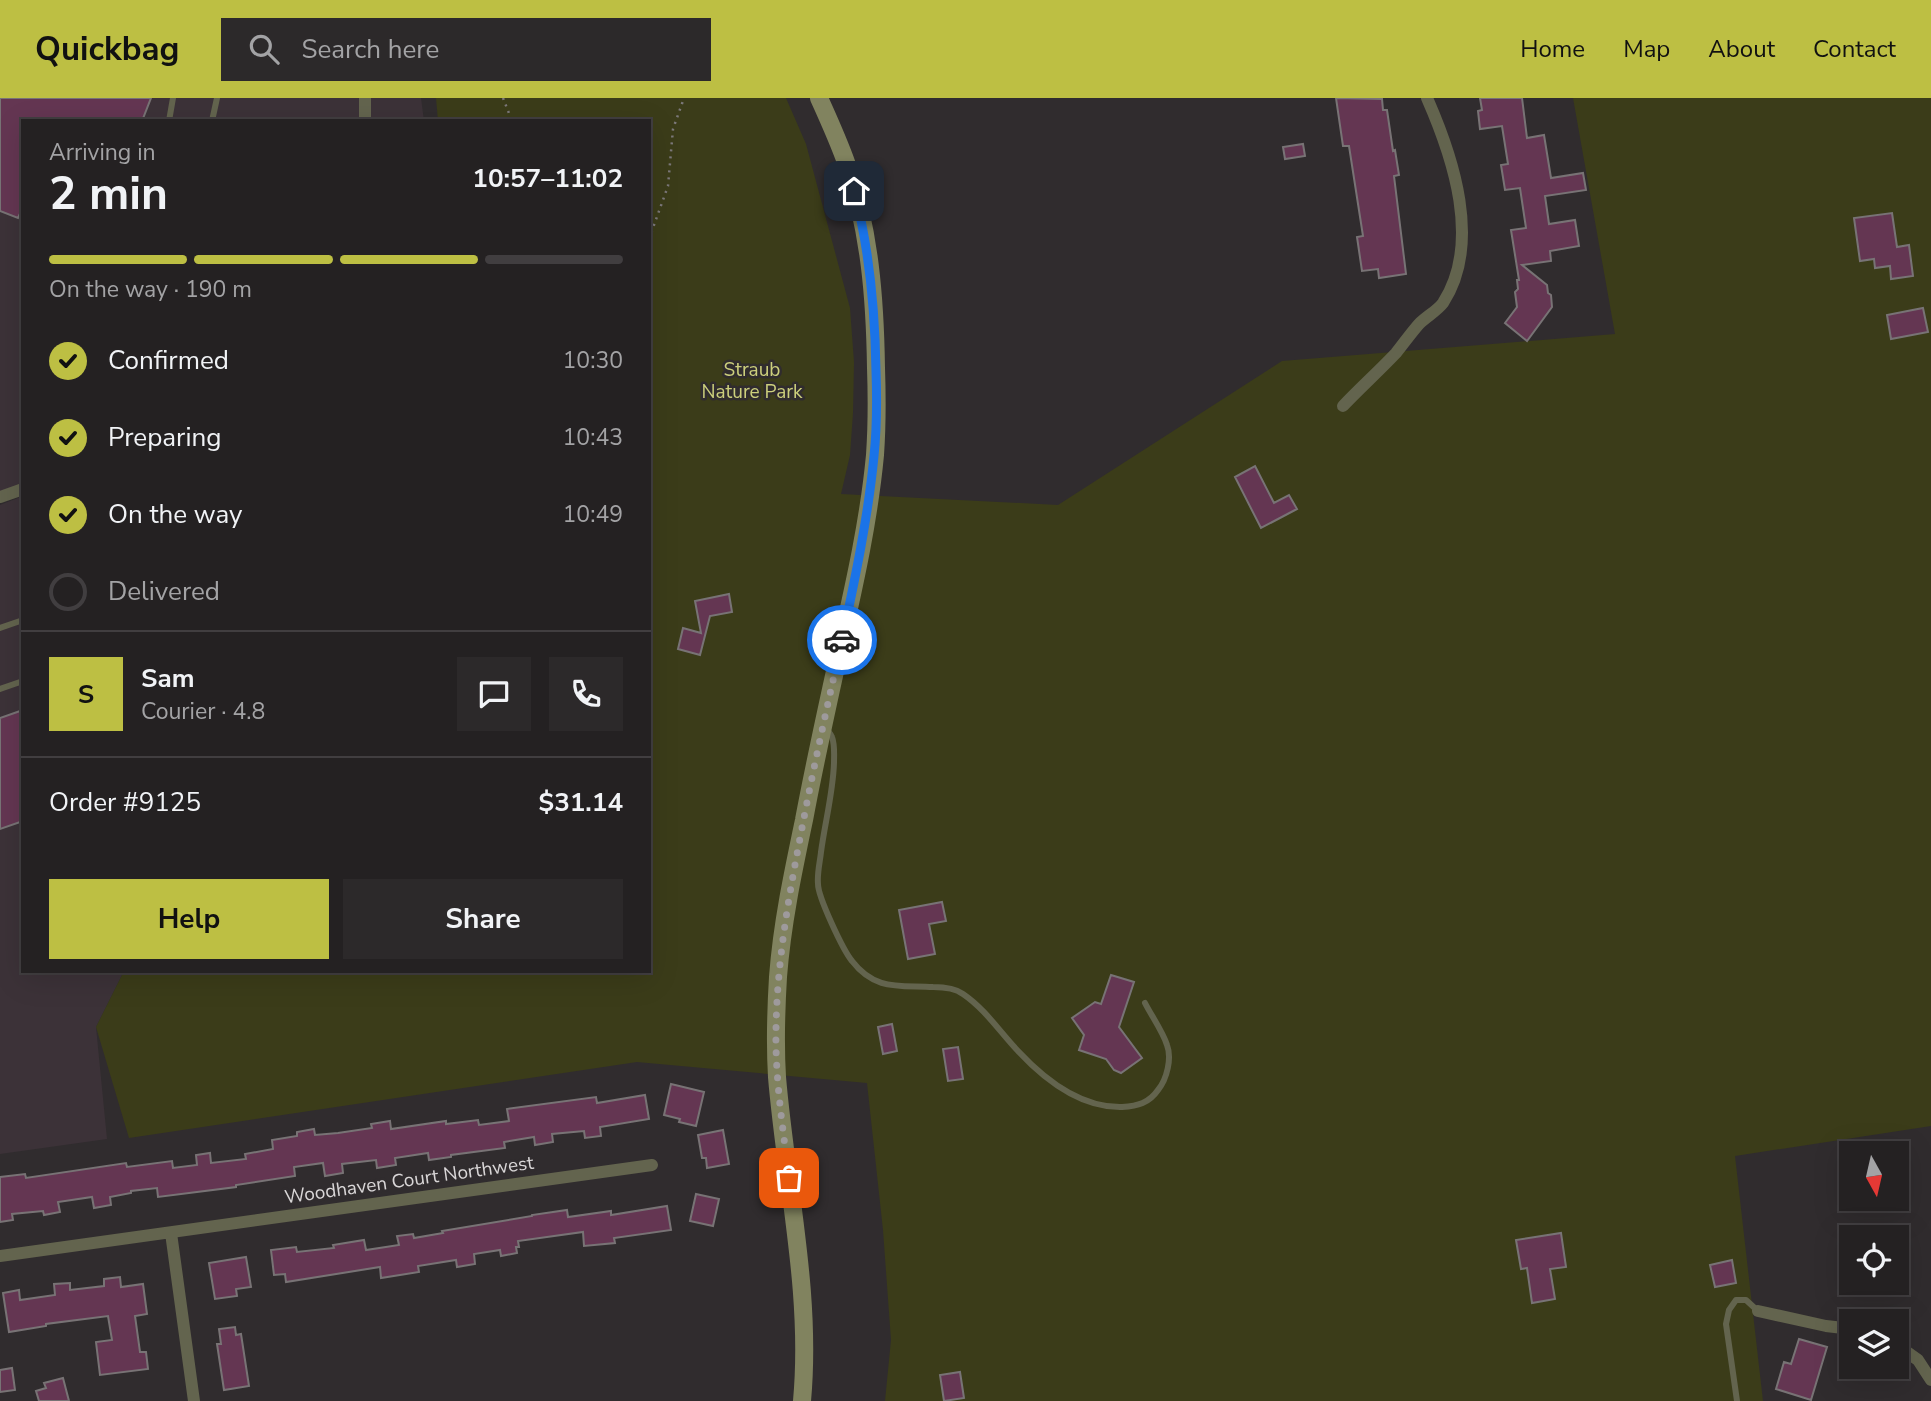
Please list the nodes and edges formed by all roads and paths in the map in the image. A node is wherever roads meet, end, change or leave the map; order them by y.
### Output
1 (173, 98) edge
2 (217, 98) edge
3 (365, 98) edge
4 (503, 98) edge
5 (684, 98) edge
6 (819, 98) edge
7 (1427, 98) edge
8 (169, 119) edge
9 (212, 119) edge
10 (365, 119) edge
11 (511, 119) edge
12 (651, 233) edge
13 (1343, 406) dead end
14 (21, 490) edge
15 (0, 497) edge
16 (21, 621) edge
17 (0, 628) edge
18 (21, 682) edge
19 (0, 689) edge
20 (823, 724) junction
21 (1145, 1003) dead end
22 (652, 1165) dead end
23 (171, 1233) junction
24 (0, 1256) edge
25 (1758, 1311) joint
26 (1839, 1328) edge
27 (1909, 1354) edge
28 (1931, 1380) edge
29 (194, 1401) edge
30 (802, 1401) edge
31 (1737, 1401) edge

1 - 8 lane
2 - 9 lane
3 - 10 street
4 - 11 path
5 - 12 path
6 - 20 main road
7 - 13 street
14 - 15 street
16 - 17 lane
18 - 19 lane
20 - 21 lane
20 - 30 main road
22 - 23 street, Woodhaven Court Northwest
23 - 24 street, Woodhaven Court Northwest
23 - 29 street
25 - 26 street
25 - 31 lane
27 - 28 street

